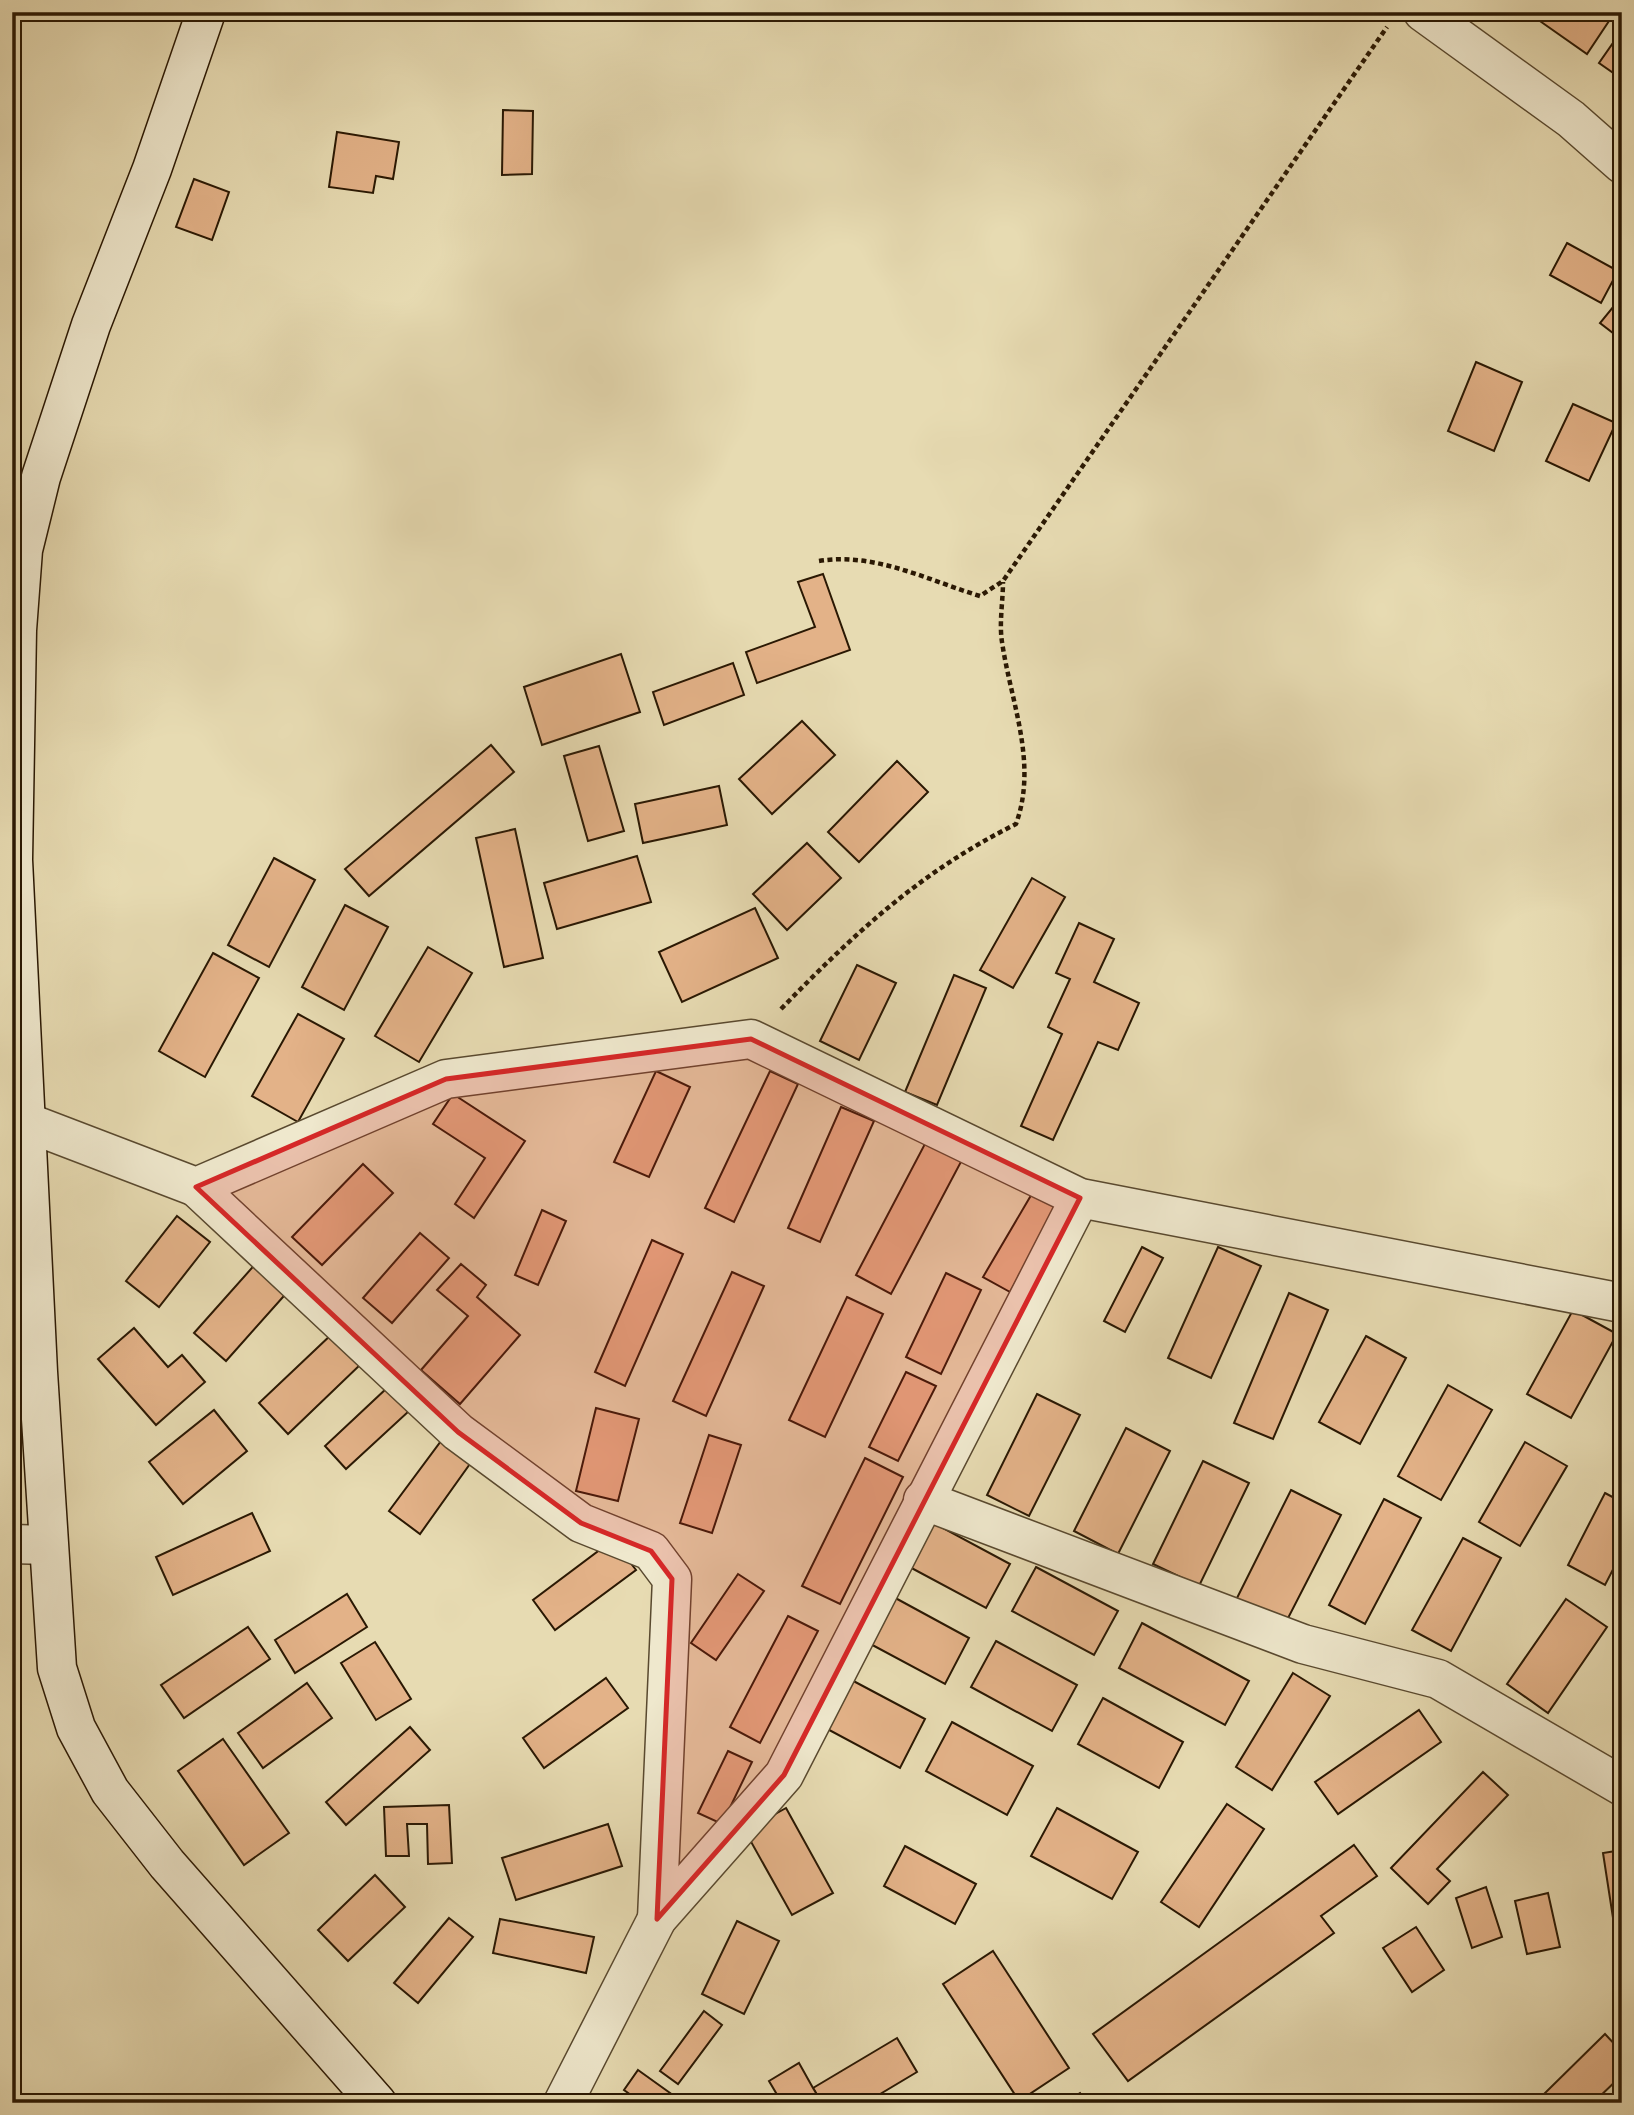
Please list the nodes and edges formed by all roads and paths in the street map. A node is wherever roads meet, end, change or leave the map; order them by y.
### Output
1 (206, 12) edge
2 (1406, 18) edge
3 (1622, 164) edge
4 (819, 561) dead end
5 (1003, 581) junction
6 (751, 1039) junction
7 (26, 1122) junction
8 (196, 1187) junction
9 (1080, 1198) junction
10 (1622, 1303) edge
11 (923, 1500) junction
12 (30, 1544) edge
13 (1622, 1786) edge
14 (657, 1919) junction
15 (377, 2103) edge
16 (564, 2103) edge

1 - 7 street
2 - 3 street
2 - 5 path
4 - 5 path
5 - 6 path
6 - 8 street
6 - 9 street
7 - 8 street
7 - 12 street
8 - 14 street
9 - 10 street
9 - 11 street
11 - 13 street
11 - 14 street
12 - 15 street
14 - 16 street

